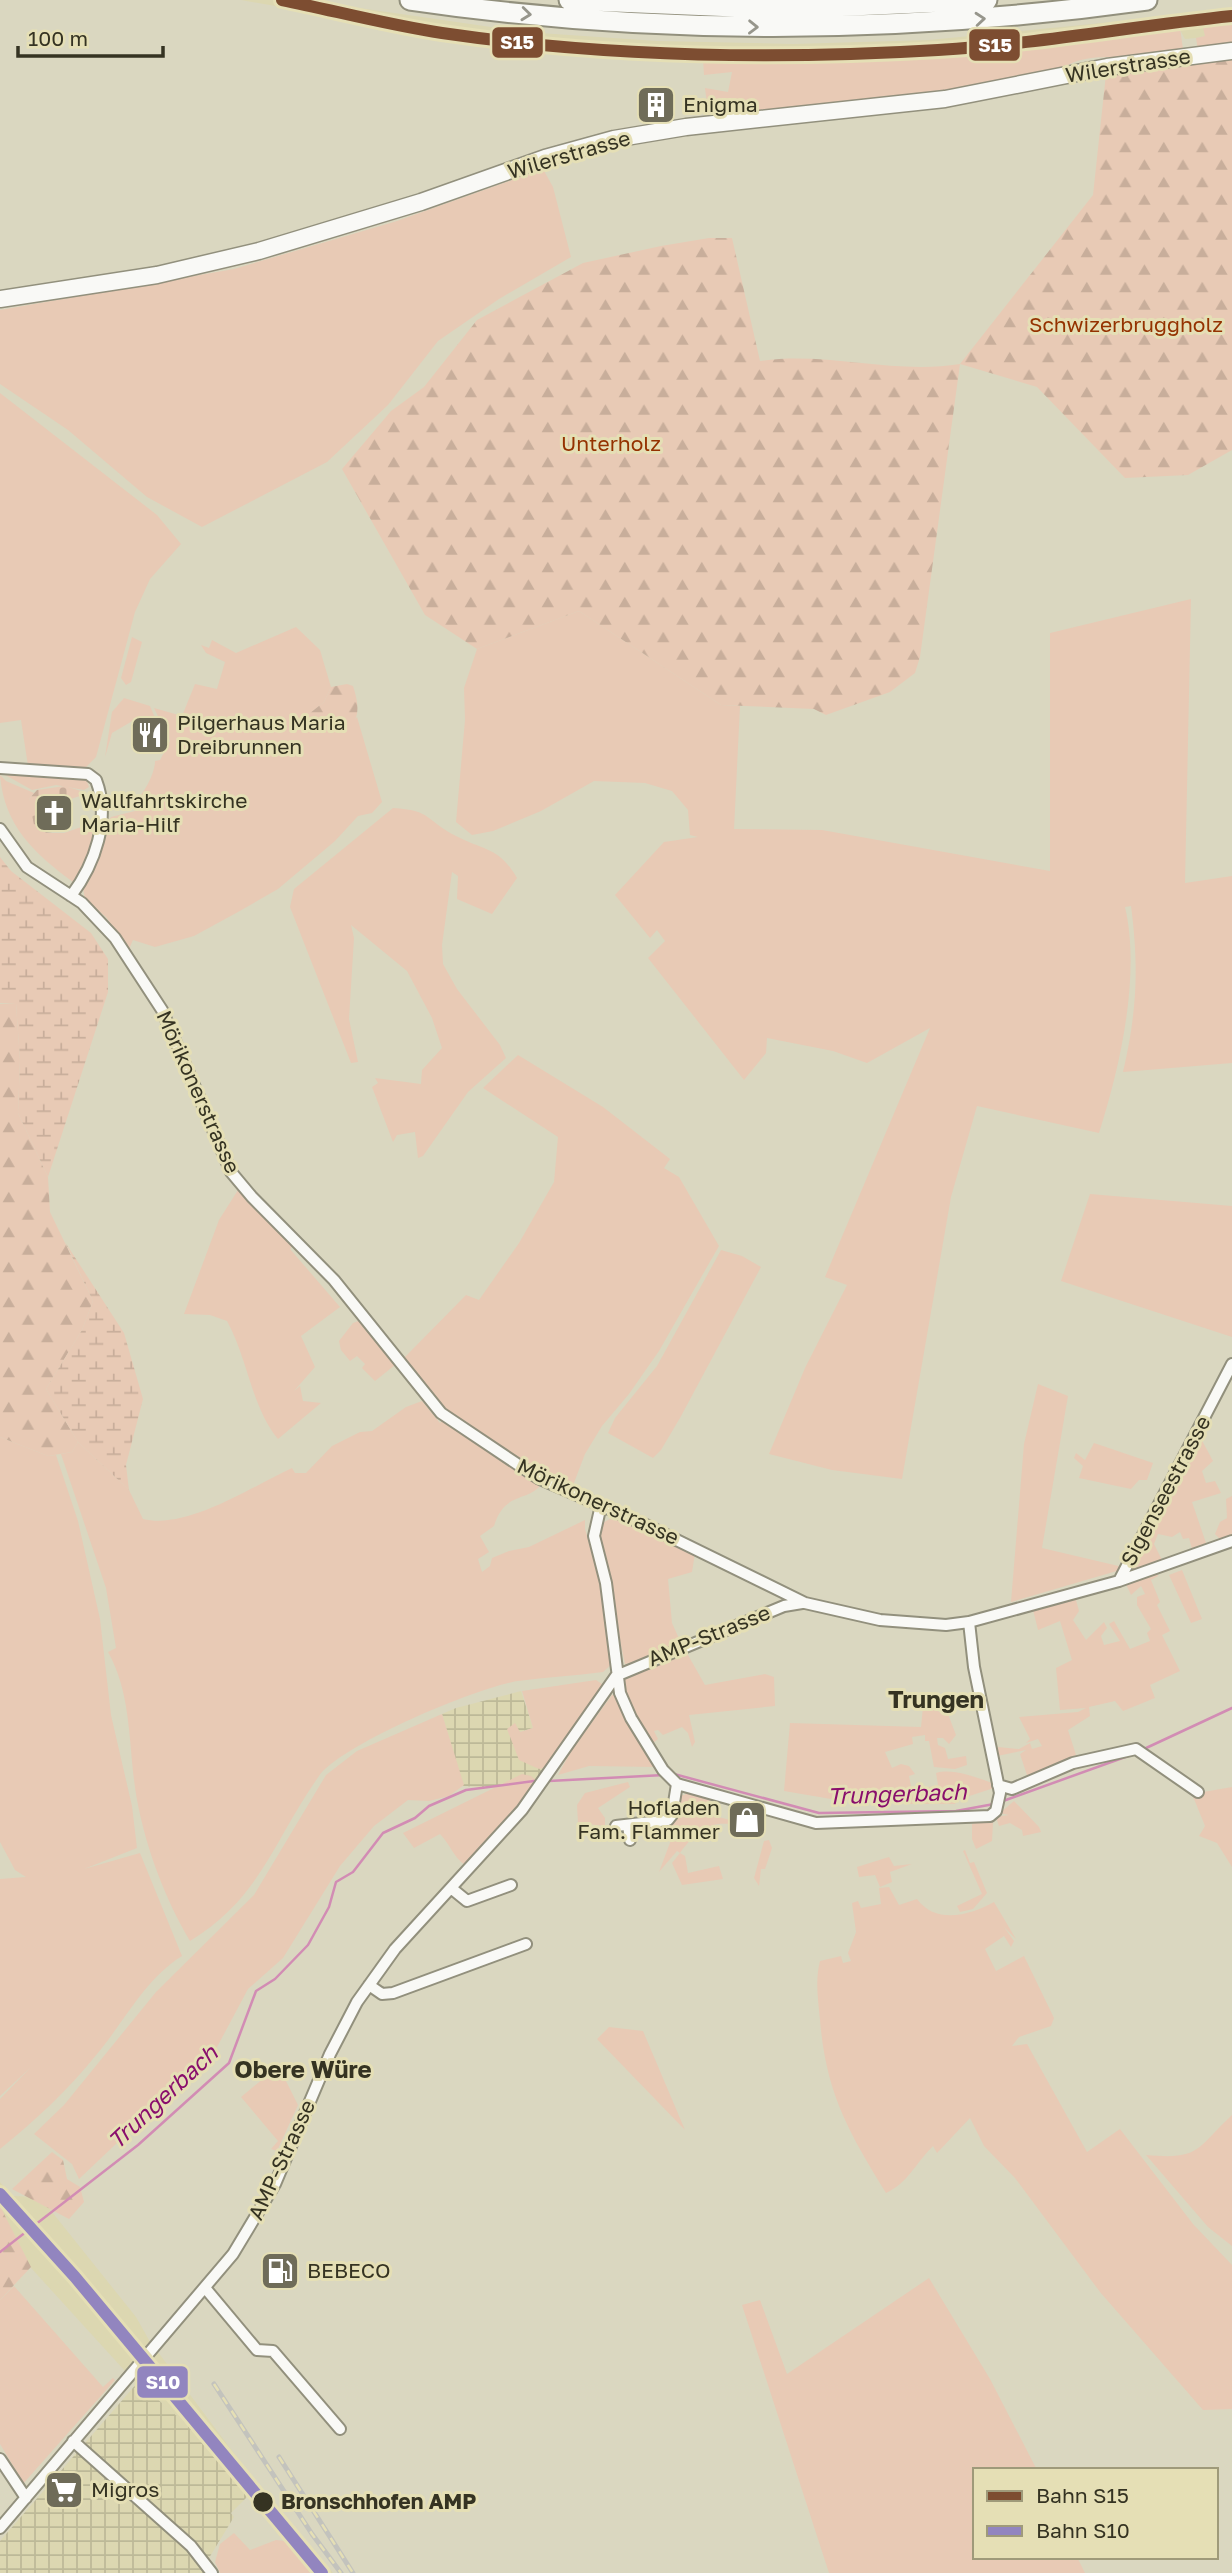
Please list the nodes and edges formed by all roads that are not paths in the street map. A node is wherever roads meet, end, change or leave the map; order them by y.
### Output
1 (410, 0) edge
2 (569, 0) edge
3 (987, 0) edge
4 (1147, 0) edge
5 (1232, 51) edge
6 (0, 299) edge
7 (0, 768) edge
8 (0, 829) edge
9 (71, 896) junction
10 (1232, 1364) edge
11 (601, 1505) junction
12 (1232, 1541) edge
13 (1119, 1581) junction
14 (805, 1603) junction
15 (969, 1622) junction
16 (616, 1676) junction
17 (674, 1782) junction
18 (999, 1789) junction
19 (1198, 1792) dead end
20 (629, 1840) dead end
21 (511, 1885) dead end
22 (450, 1888) junction
23 (526, 1944) dead end
24 (369, 1985) junction
25 (206, 2289) junction
26 (340, 2429) dead end
27 (73, 2441) junction
28 (0, 2459) edge
29 (26, 2498) junction
30 (0, 2528) edge
31 (212, 2573) edge

1 -> 4 highway
2 - 3 highway
5 - 6 main road, Wilerstrasse
7 - 9 street
8 - 9 street, Mörikonerstrasse
9 - 11 street, Mörikonerstrasse
10 - 13 street, Sigenseestrasse
11 - 14 street, Mörikonerstrasse
11 - 16 street, AMP-Strasse
12 - 13 street, Mörikonerstrasse
13 - 15 street, Mörikonerstrasse
14 - 15 street, Mörikonerstrasse
14 - 16 street, AMP-Strasse
15 - 18 street
16 - 17 street
16 - 22 street, AMP-Strasse
17 - 18 street
17 - 20 street
18 - 19 street
21 - 22 street
22 - 24 street, AMP-Strasse
23 - 24 street
24 - 25 street, AMP-Strasse
25 - 26 street
25 - 27 street, AMP-Strasse
27 - 29 street, AMP-Strasse
27 - 31 street
28 - 29 street
29 - 30 street, AMP-Strasse

